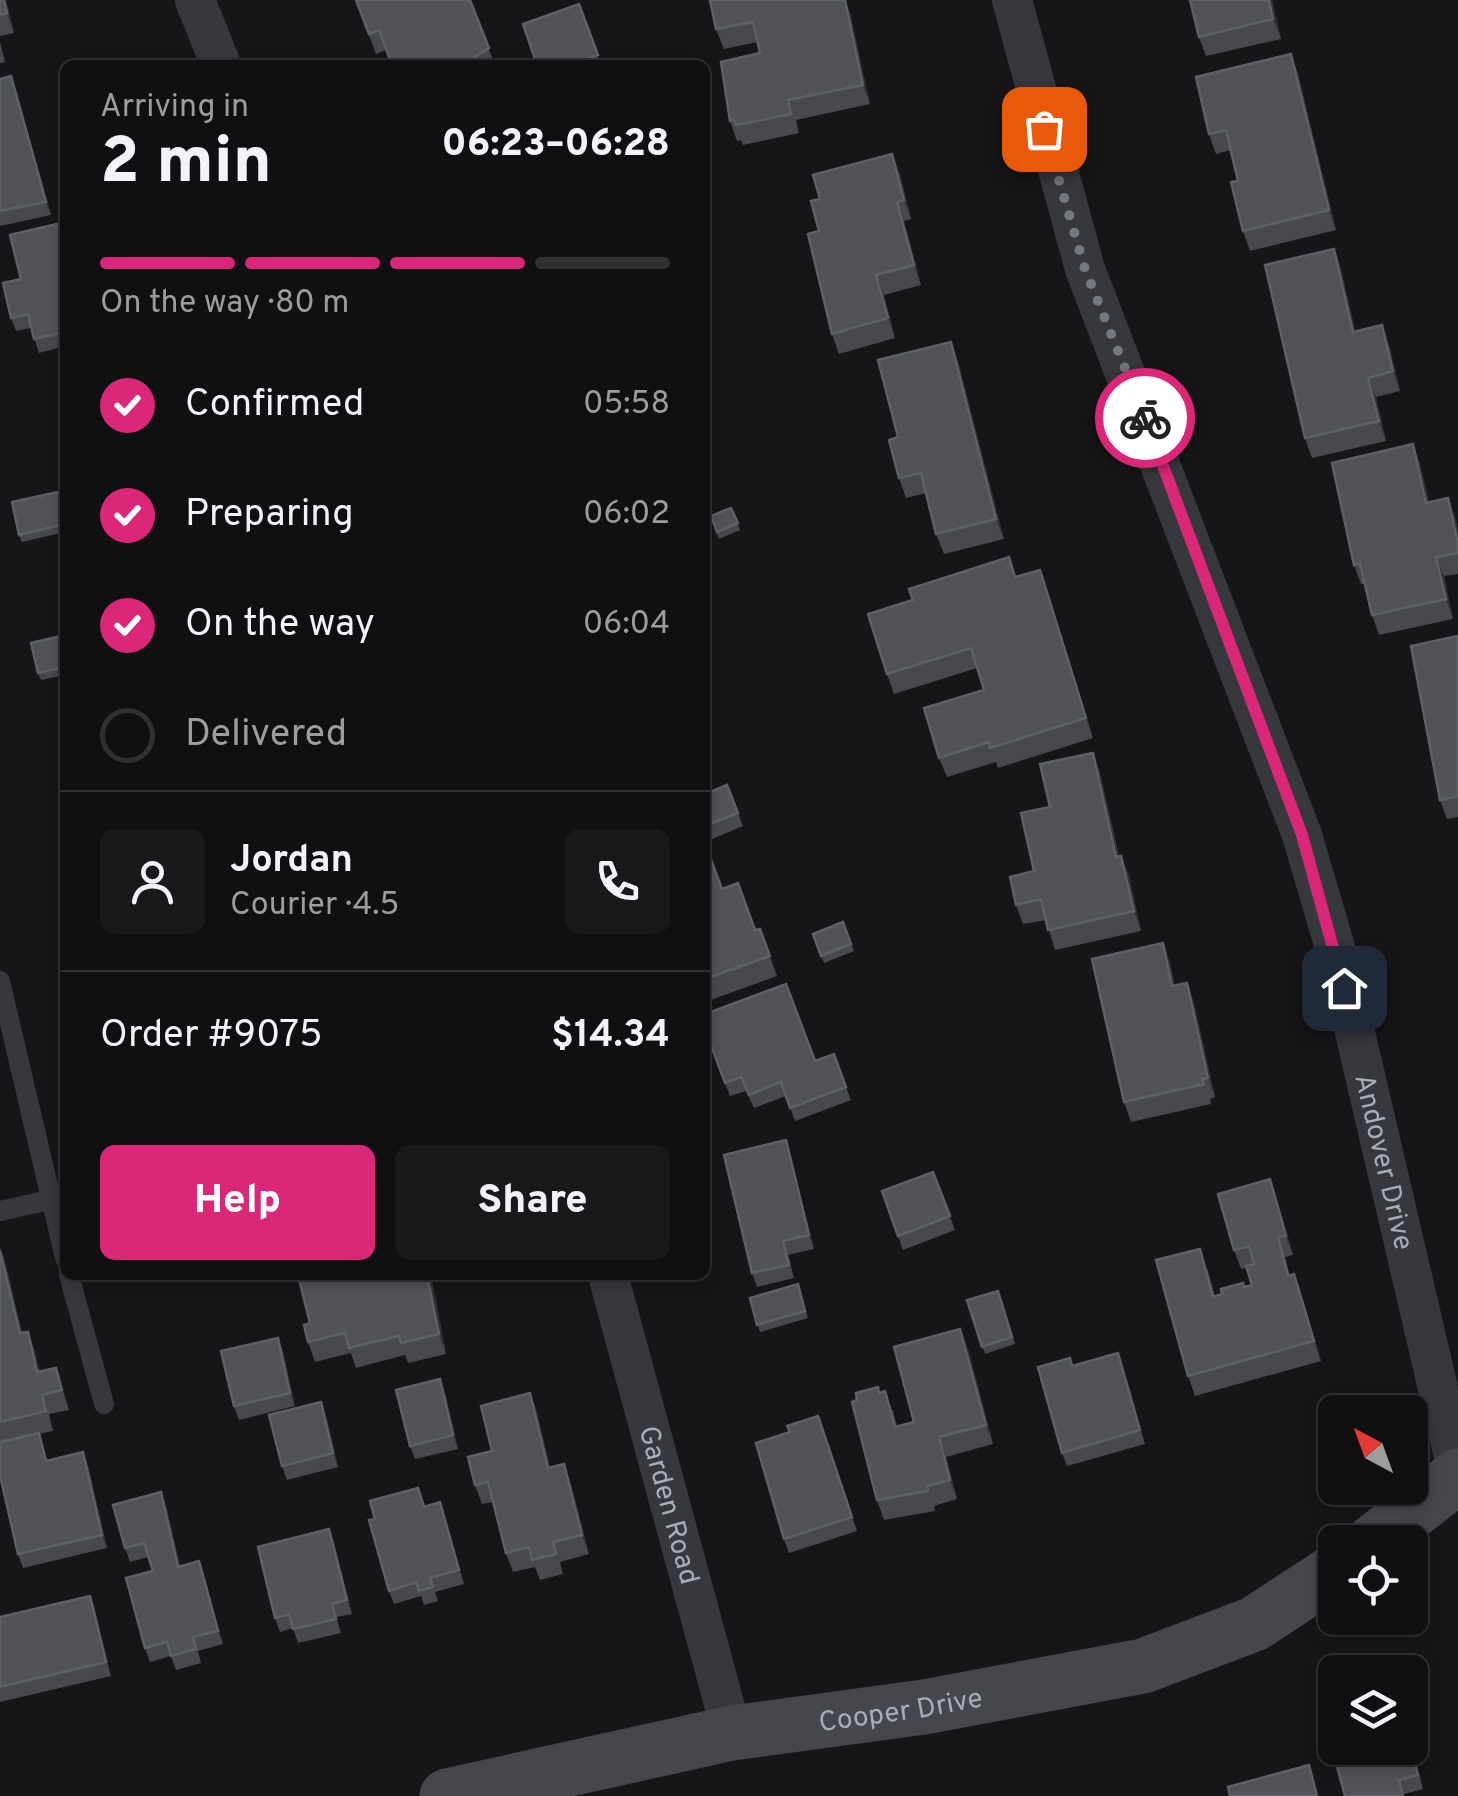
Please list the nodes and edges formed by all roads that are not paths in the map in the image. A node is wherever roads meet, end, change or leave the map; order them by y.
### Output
1 (195, 0) edge
2 (1012, 0) edge
3 (219, 60) edge
4 (0, 981) edge
5 (50, 1200) junction
6 (0, 1211) edge
7 (60, 1239) edge
8 (71, 1280) edge
9 (609, 1280) edge
10 (104, 1404) dead end
11 (1458, 1475) edge
12 (1394, 1525) edge
13 (1318, 1582) edge
14 (732, 1733) junction
15 (447, 1796) edge

1 - 3 street
2 - 11 street, Andover Drive
4 - 5 lane
5 - 6 lane
5 - 7 lane
8 - 10 lane
9 - 14 street, Garden Road
11 - 12 street
13 - 14 street, Cooper Drive
14 - 15 street, Cooper Drive

